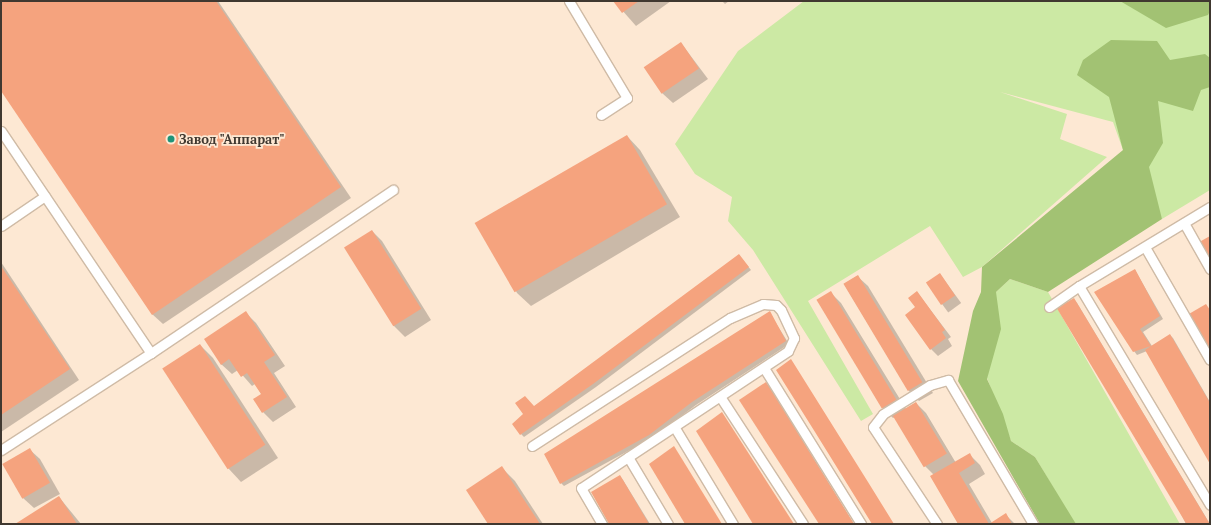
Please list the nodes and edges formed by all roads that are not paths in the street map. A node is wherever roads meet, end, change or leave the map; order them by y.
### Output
1 (569, 1) edge
2 (601, 115) dead end
3 (1, 131) edge
4 (393, 190) dead end
5 (45, 196) junction
6 (1210, 207) edge
7 (1184, 223) junction
8 (1, 226) edge
9 (1145, 247) junction
10 (1210, 269) edge
11 (1079, 286) junction
12 (1049, 307) dead end
13 (151, 353) junction
14 (1210, 360) edge
15 (764, 368) junction
16 (721, 398) junction
17 (675, 428) junction
18 (532, 446) dead end
19 (1, 450) edge
20 (628, 458) junction
21 (1210, 505) edge
22 (602, 524) edge
23 (668, 524) edge
24 (733, 524) edge
25 (803, 524) edge
26 (861, 524) edge
27 (937, 524) edge
28 (1032, 524) edge

1 - 2 lane
3 - 5 lane
4 - 13 lane
5 - 8 lane
5 - 13 lane
6 - 7 lane
7 - 9 lane
7 - 10 lane
9 - 11 lane
9 - 14 lane
11 - 12 lane
11 - 21 lane
13 - 19 lane
15 - 16 lane
15 - 18 lane
15 - 26 lane
16 - 17 lane
16 - 25 lane
17 - 20 lane
17 - 24 lane
20 - 22 lane
20 - 23 lane
27 - 28 lane

